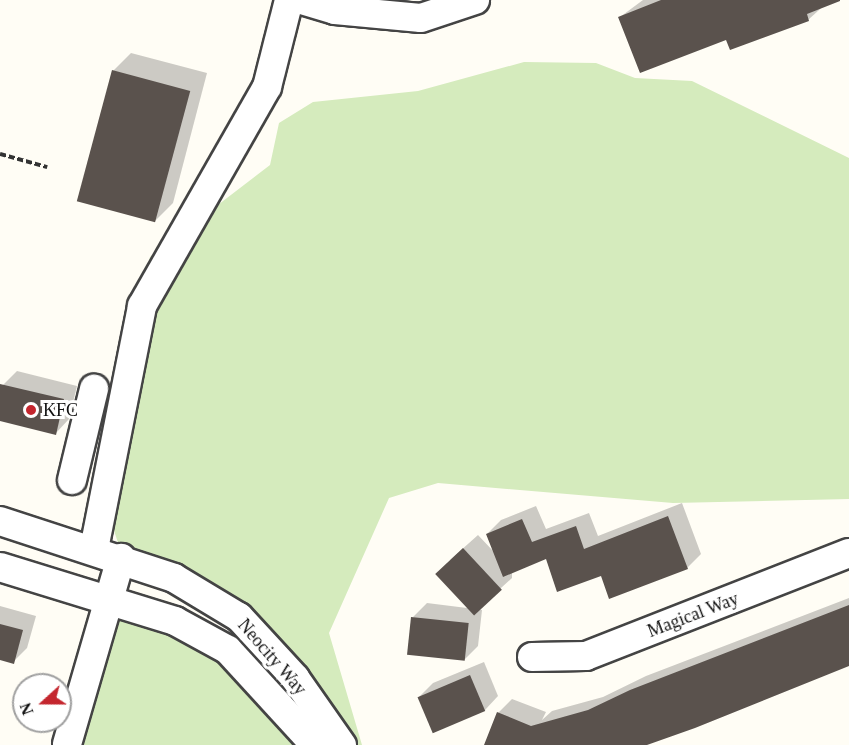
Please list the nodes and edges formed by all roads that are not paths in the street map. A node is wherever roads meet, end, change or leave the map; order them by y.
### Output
1 (289, 0) edge
2 (302, 0) edge
3 (466, 0) edge
4 (94, 389) dead end
5 (72, 480) dead end
6 (0, 521) edge
7 (94, 549) junction
8 (849, 554) edge
9 (121, 558) junction
10 (0, 567) edge
11 (106, 599) junction
12 (532, 657) dead end
13 (67, 744) edge
14 (315, 745) edge
15 (342, 745) edge

1 - 7 street
2 - 3 street
4 - 5 street
6 - 7 street, Neocity Way
7 - 9 street, Neocity Way
8 - 12 street, Magical Way
9 - 11 street
9 - 15 street, Neocity Way
10 - 11 street, Neocity Way
11 - 13 street
11 - 14 street, Neocity Way

